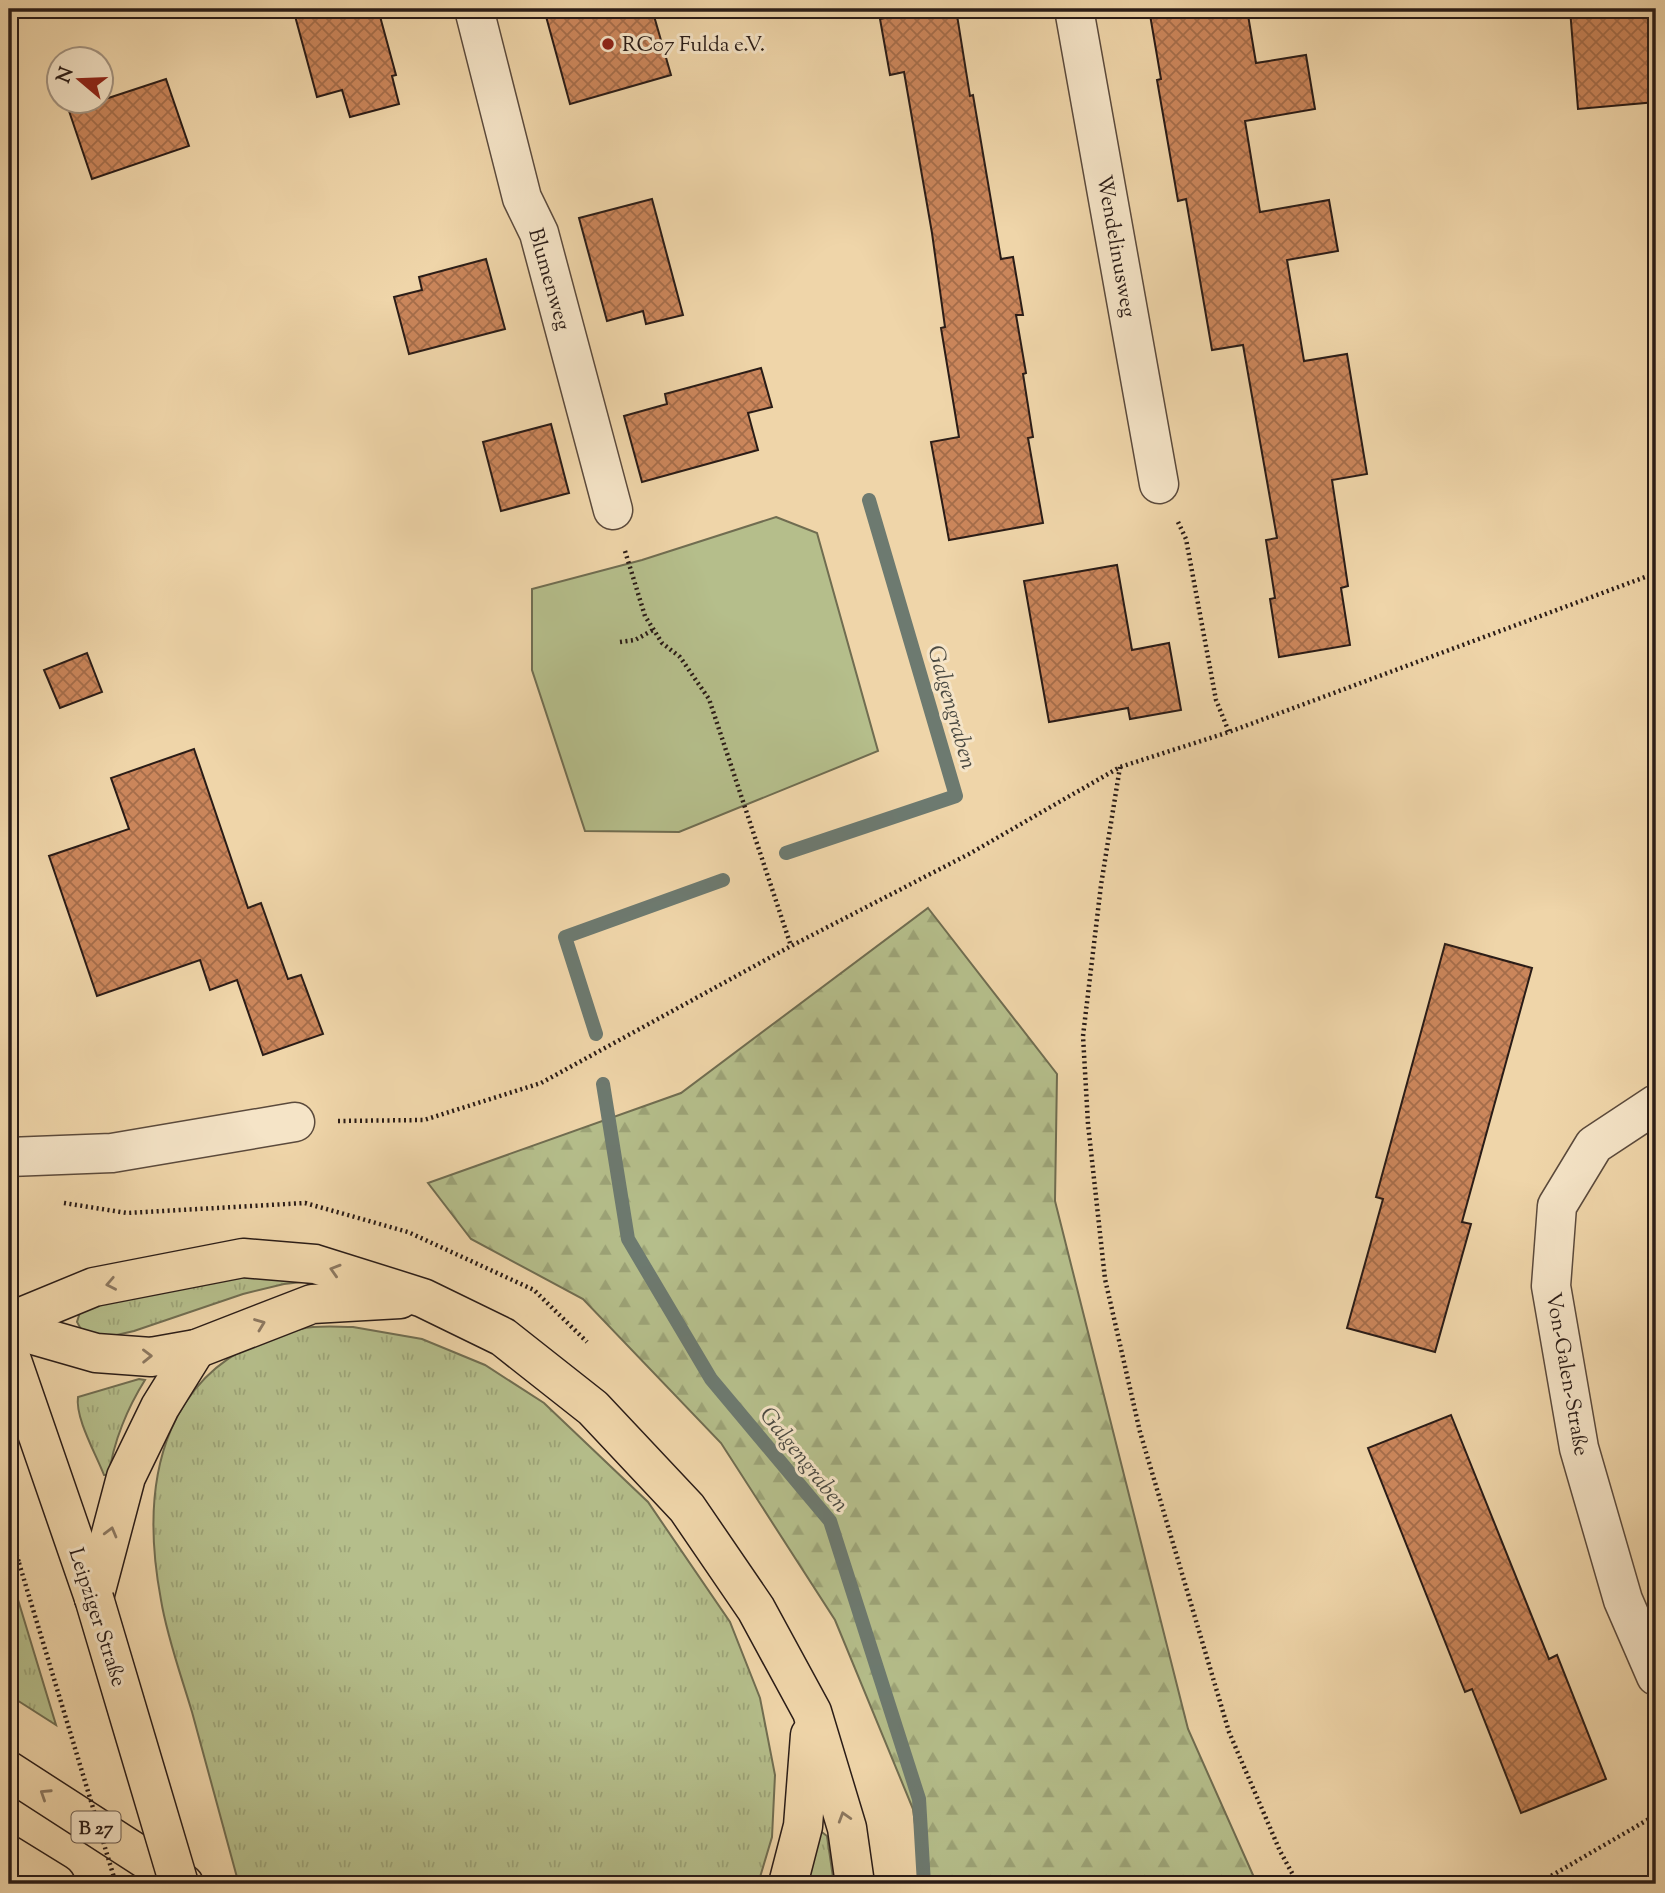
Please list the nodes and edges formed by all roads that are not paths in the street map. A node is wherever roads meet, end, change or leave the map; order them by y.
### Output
1 (474, 9) edge
2 (1074, 9) edge
3 (1159, 484) road end
4 (613, 510) road end
5 (1656, 1104) edge
6 (295, 1122) road end
7 (9, 1157) edge
8 (423, 1297) junction
9 (9, 1322) edge
10 (9, 1328) edge
11 (196, 1349) junction
12 (9, 1352) edge
13 (94, 1598) junction
14 (1656, 1676) edge
15 (812, 1712) junction
16 (9, 1771) edge
17 (9, 1854) edge
18 (56, 1884) edge
19 (182, 1884) edge
20 (788, 1884) edge
21 (855, 1884) edge

1 - 4 street, Blumenweg
2 - 3 street, Wendelinusweg
5 - 14 street, Von-Galen-Straße
6 - 7 street
8 -> 9 main road
11 -> 8 main road
8 - 15 main road
10 -> 11 main road
13 -> 11 main road
12 - 13 main road, Leipziger Straße
13 - 19 main road, Leipziger Straße, bridge
15 - 20 main road
21 -> 15 main road
19 -> 16 main road, B 27
17 - 18 main road

